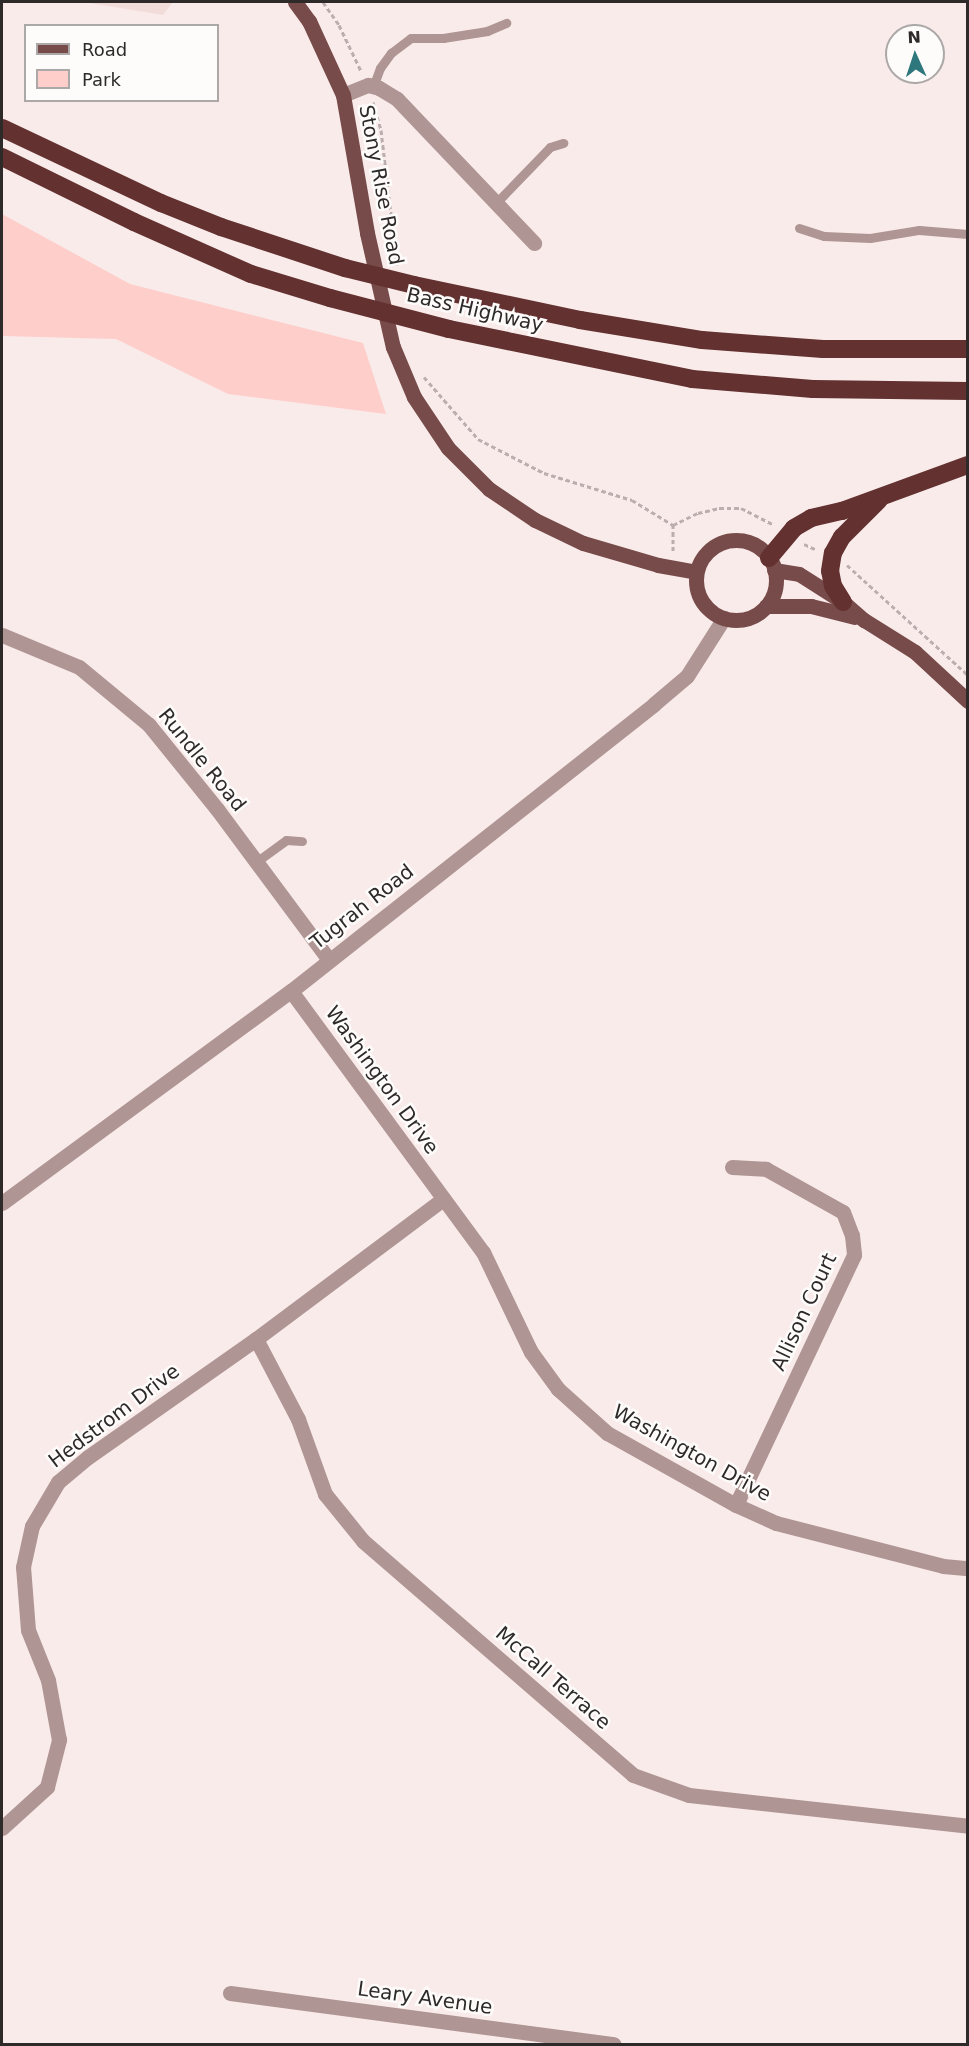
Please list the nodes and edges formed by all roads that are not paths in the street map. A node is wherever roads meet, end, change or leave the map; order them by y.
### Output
1 (295, 2) edge
2 (506, 23) dead end
3 (373, 87) junction
4 (343, 95) junction
5 (2, 128) edge
6 (563, 144) dead end
7 (2, 157) edge
8 (496, 203) junction
9 (800, 228) dead end
10 (968, 234) edge
11 (534, 243) dead end
12 (968, 349) edge
13 (968, 391) edge
14 (968, 465) edge
15 (882, 496) junction
16 (772, 564) junction
17 (696, 572) junction
18 (843, 602) junction
19 (766, 606) junction
20 (724, 618) junction
21 (864, 620) junction
22 (2, 635) edge
23 (968, 701) edge
24 (302, 841) dead end
25 (256, 862) junction
26 (329, 960) junction
27 (291, 992) junction
28 (732, 1167) dead end
29 (443, 1199) junction
30 (2, 1203) edge
31 (256, 1339) junction
32 (736, 1505) junction
33 (968, 1568) edge
34 (968, 1826) edge
35 (2, 1828) edge
36 (230, 1993) dead end
37 (614, 2044) edge

1 - 4 main road, Stony Rise Road
2 - 3 lane
3 - 4 street
3 - 8 street
4 - 17 main road, Stony Rise Road
5 - 12 highway, Bass Highway, bridge
6 - 8 lane
7 - 13 highway, Bass Highway, bridge
8 - 11 street
9 - 10 lane
14 - 15 highway
15 - 16 highway
15 - 18 highway
16 - 17 main road
16 - 18 main road
16 - 19 main road
17 - 20 main road
18 - 21 main road
19 - 20 main road
19 - 21 main road
20 - 26 street, Tugrah Road
21 - 23 main road
22 - 25 street, Rundle Road
24 - 25 lane
25 - 26 street, Rundle Road
26 - 27 street, Tugrah Road
27 - 29 street, Washington Drive
27 - 30 street, Tugrah Road
28 - 32 street, Allison Court
29 - 31 street, Hedstrom Drive
29 - 32 street, Washington Drive
31 - 34 street, McCall Terrace
31 - 35 street, Hedstrom Drive
32 - 33 street, Washington Drive
36 - 37 street, Leary Avenue

